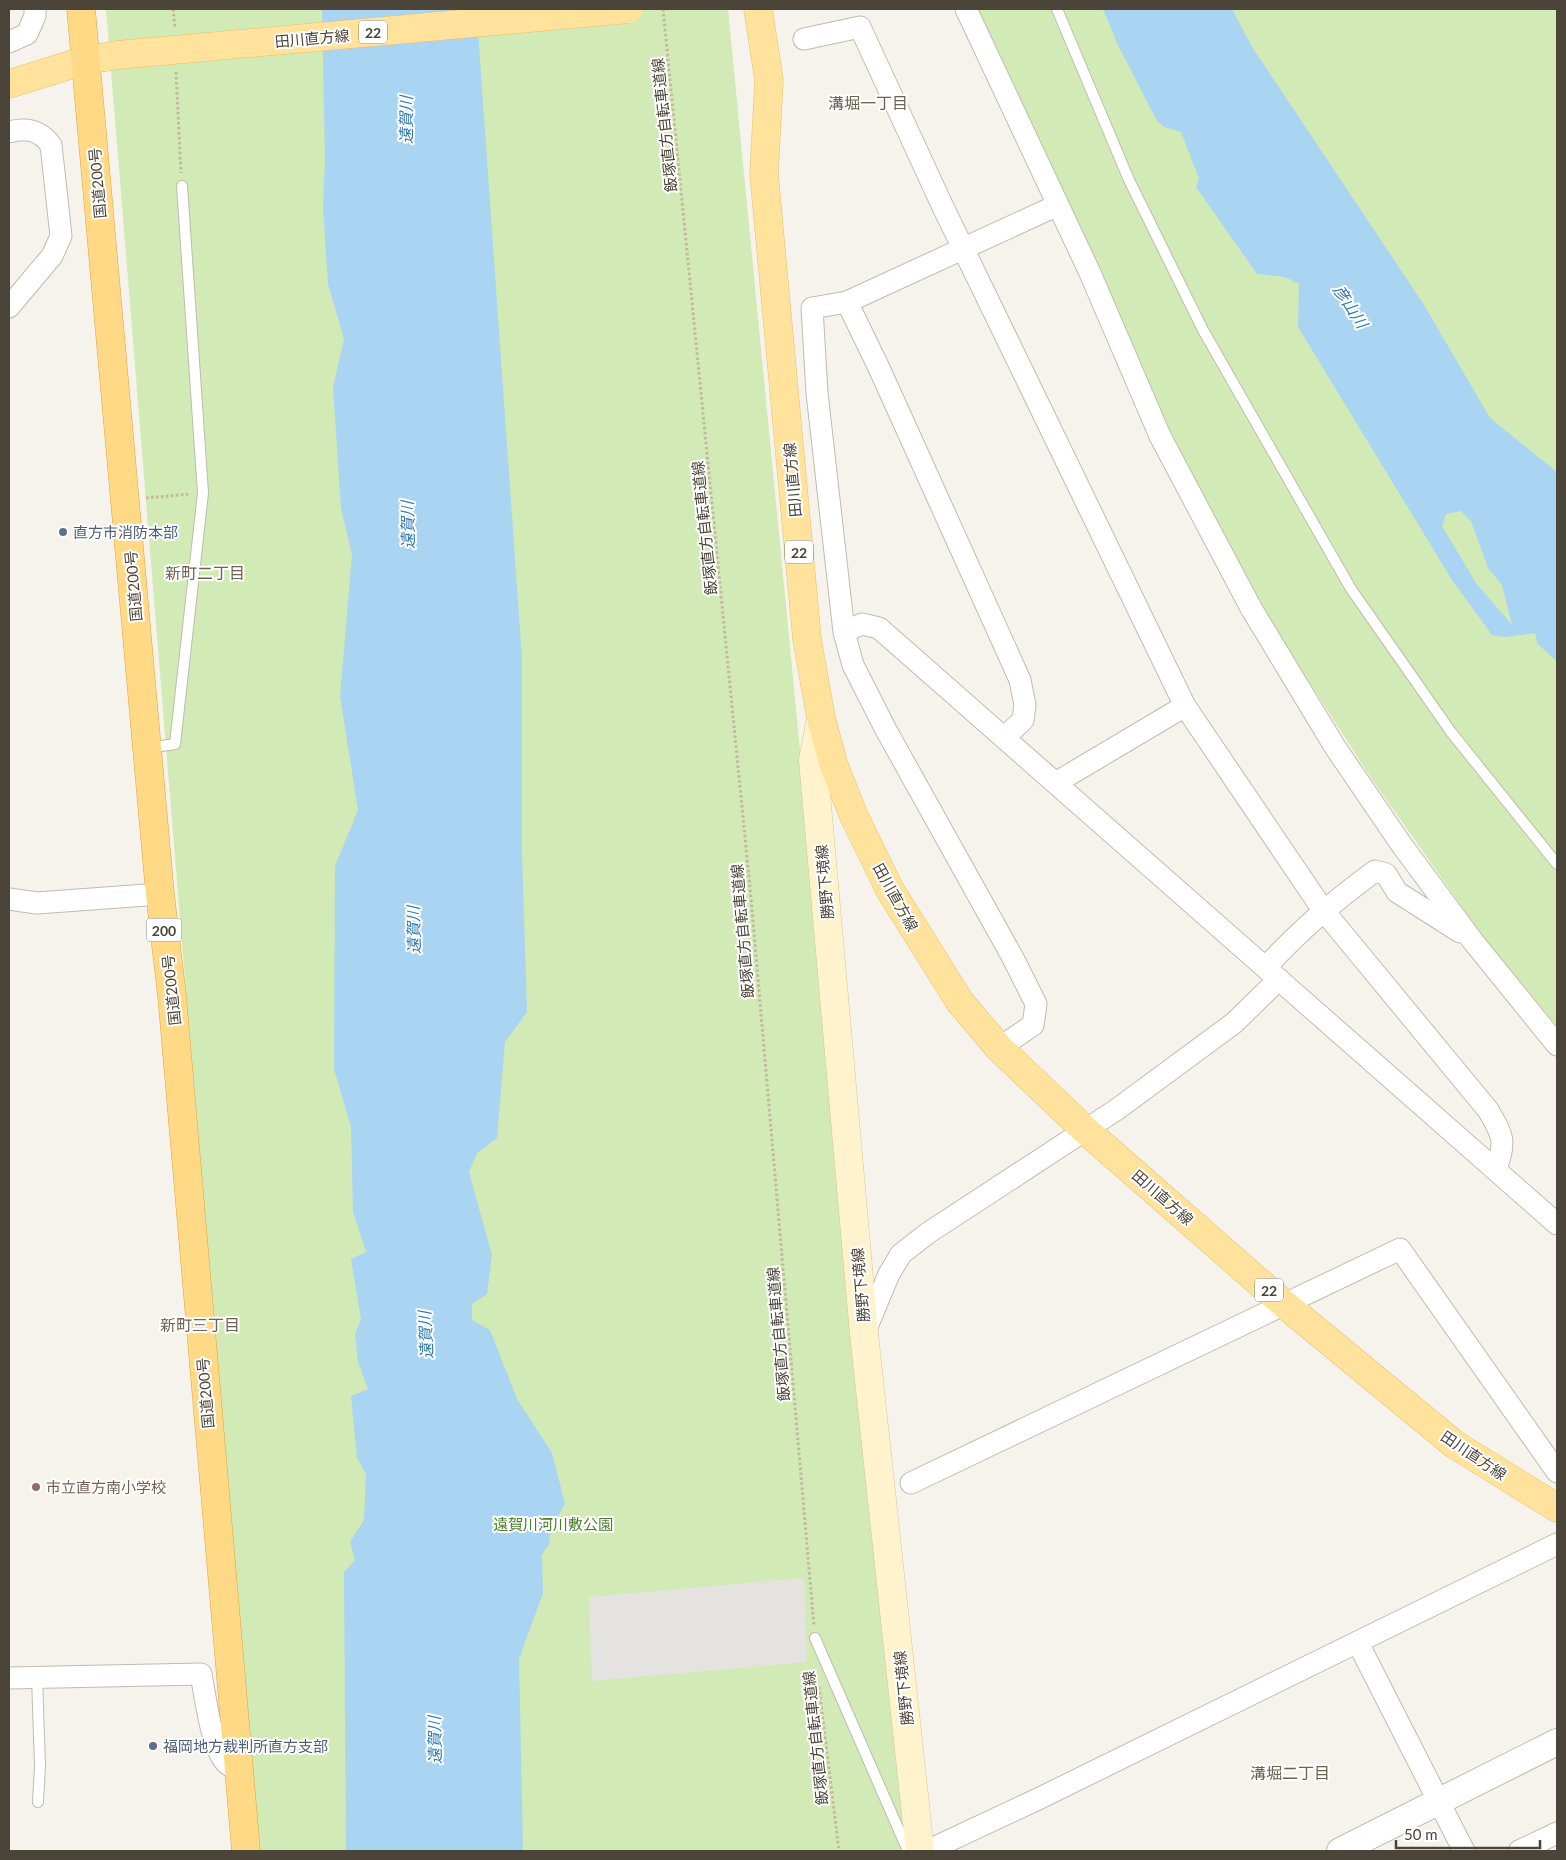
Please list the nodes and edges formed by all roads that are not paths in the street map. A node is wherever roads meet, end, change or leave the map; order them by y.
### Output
1 (35, 9) edge
2 (81, 9) edge
3 (628, 9) edge
4 (758, 9) edge
5 (966, 9) edge
6 (1057, 9) edge
7 (804, 39) dead end
8 (9, 42) edge
9 (86, 60) junction
10 (9, 84) edge
11 (9, 132) edge
12 (182, 186) road end
13 (1058, 205) junction
14 (964, 250) junction
15 (847, 302) junction
16 (9, 307) edge
17 (844, 632) junction
18 (1185, 706) junction
19 (821, 718) junction
20 (1005, 737) junction
21 (147, 748) junction
22 (1057, 782) junction
23 (1557, 864) edge
24 (160, 894) junction
25 (9, 899) edge
26 (1323, 910) junction
27 (1472, 940) junction
28 (1273, 973) junction
29 (1557, 1045) edge
30 (999, 1048) junction
31 (1084, 1129) junction
32 (1496, 1168) junction
33 (1557, 1224) edge
34 (1284, 1304) junction
35 (864, 1334) junction
36 (1557, 1472) edge
37 (911, 1483) dead end
38 (1557, 1508) edge
39 (1557, 1544) edge
40 (815, 1638) road end
41 (1358, 1643) junction
42 (37, 1677) junction
43 (9, 1678) edge
44 (1557, 1742) edge
45 (239, 1770) junction
46 (1438, 1800) junction
47 (38, 1802) dead end
48 (1557, 1833) edge
49 (246, 1851) edge
50 (908, 1851) edge
51 (920, 1851) edge
52 (928, 1851) edge
53 (1340, 1851) edge
54 (1464, 1851) edge
55 (1519, 1851) edge

1 - 8 street
2 - 9 highway, 国道200号 / 200
3 - 9 main road, 田川直方線 / 22, bridge
4 - 19 main road, 田川直方線 / 22
5 - 13 street
6 - 23 lane
7 - 14 street
9 - 10 main road, 田川直方線
9 - 21 highway, 国道200号 / 200
11 - 16 street
12 - 21 lane
13 - 14 street
13 - 27 street
14 - 15 street
14 - 18 street
15 - 17 street
15 - 20 street
17 - 20 street
17 - 30 street
18 - 22 street
18 - 26 street
19 - 30 main road, 田川直方線 / 22
19 - 35 main road, 勝野下境線
20 - 22 street
21 - 24 highway, 国道200号 / 200
22 - 28 street
24 - 25 street
24 - 45 highway, 国道200号 / 200
26 - 27 street
26 - 28 street
26 - 32 street
27 - 29 street
28 - 31 street
28 - 32 street
30 - 31 main road, 田川直方線 / 22
31 - 34 main road, 田川直方線 / 22
31 - 35 street
32 - 33 street
34 - 36 street
34 - 37 street
34 - 38 main road, 田川直方線 / 22
35 - 51 main road, 勝野下境線
39 - 41 street
40 - 50 lane
41 - 46 street
41 - 52 street
42 - 43 street
42 - 45 street
42 - 47 lane
44 - 46 street
45 - 49 highway, 国道200号 / 200
46 - 53 street
46 - 54 street
48 - 55 street

